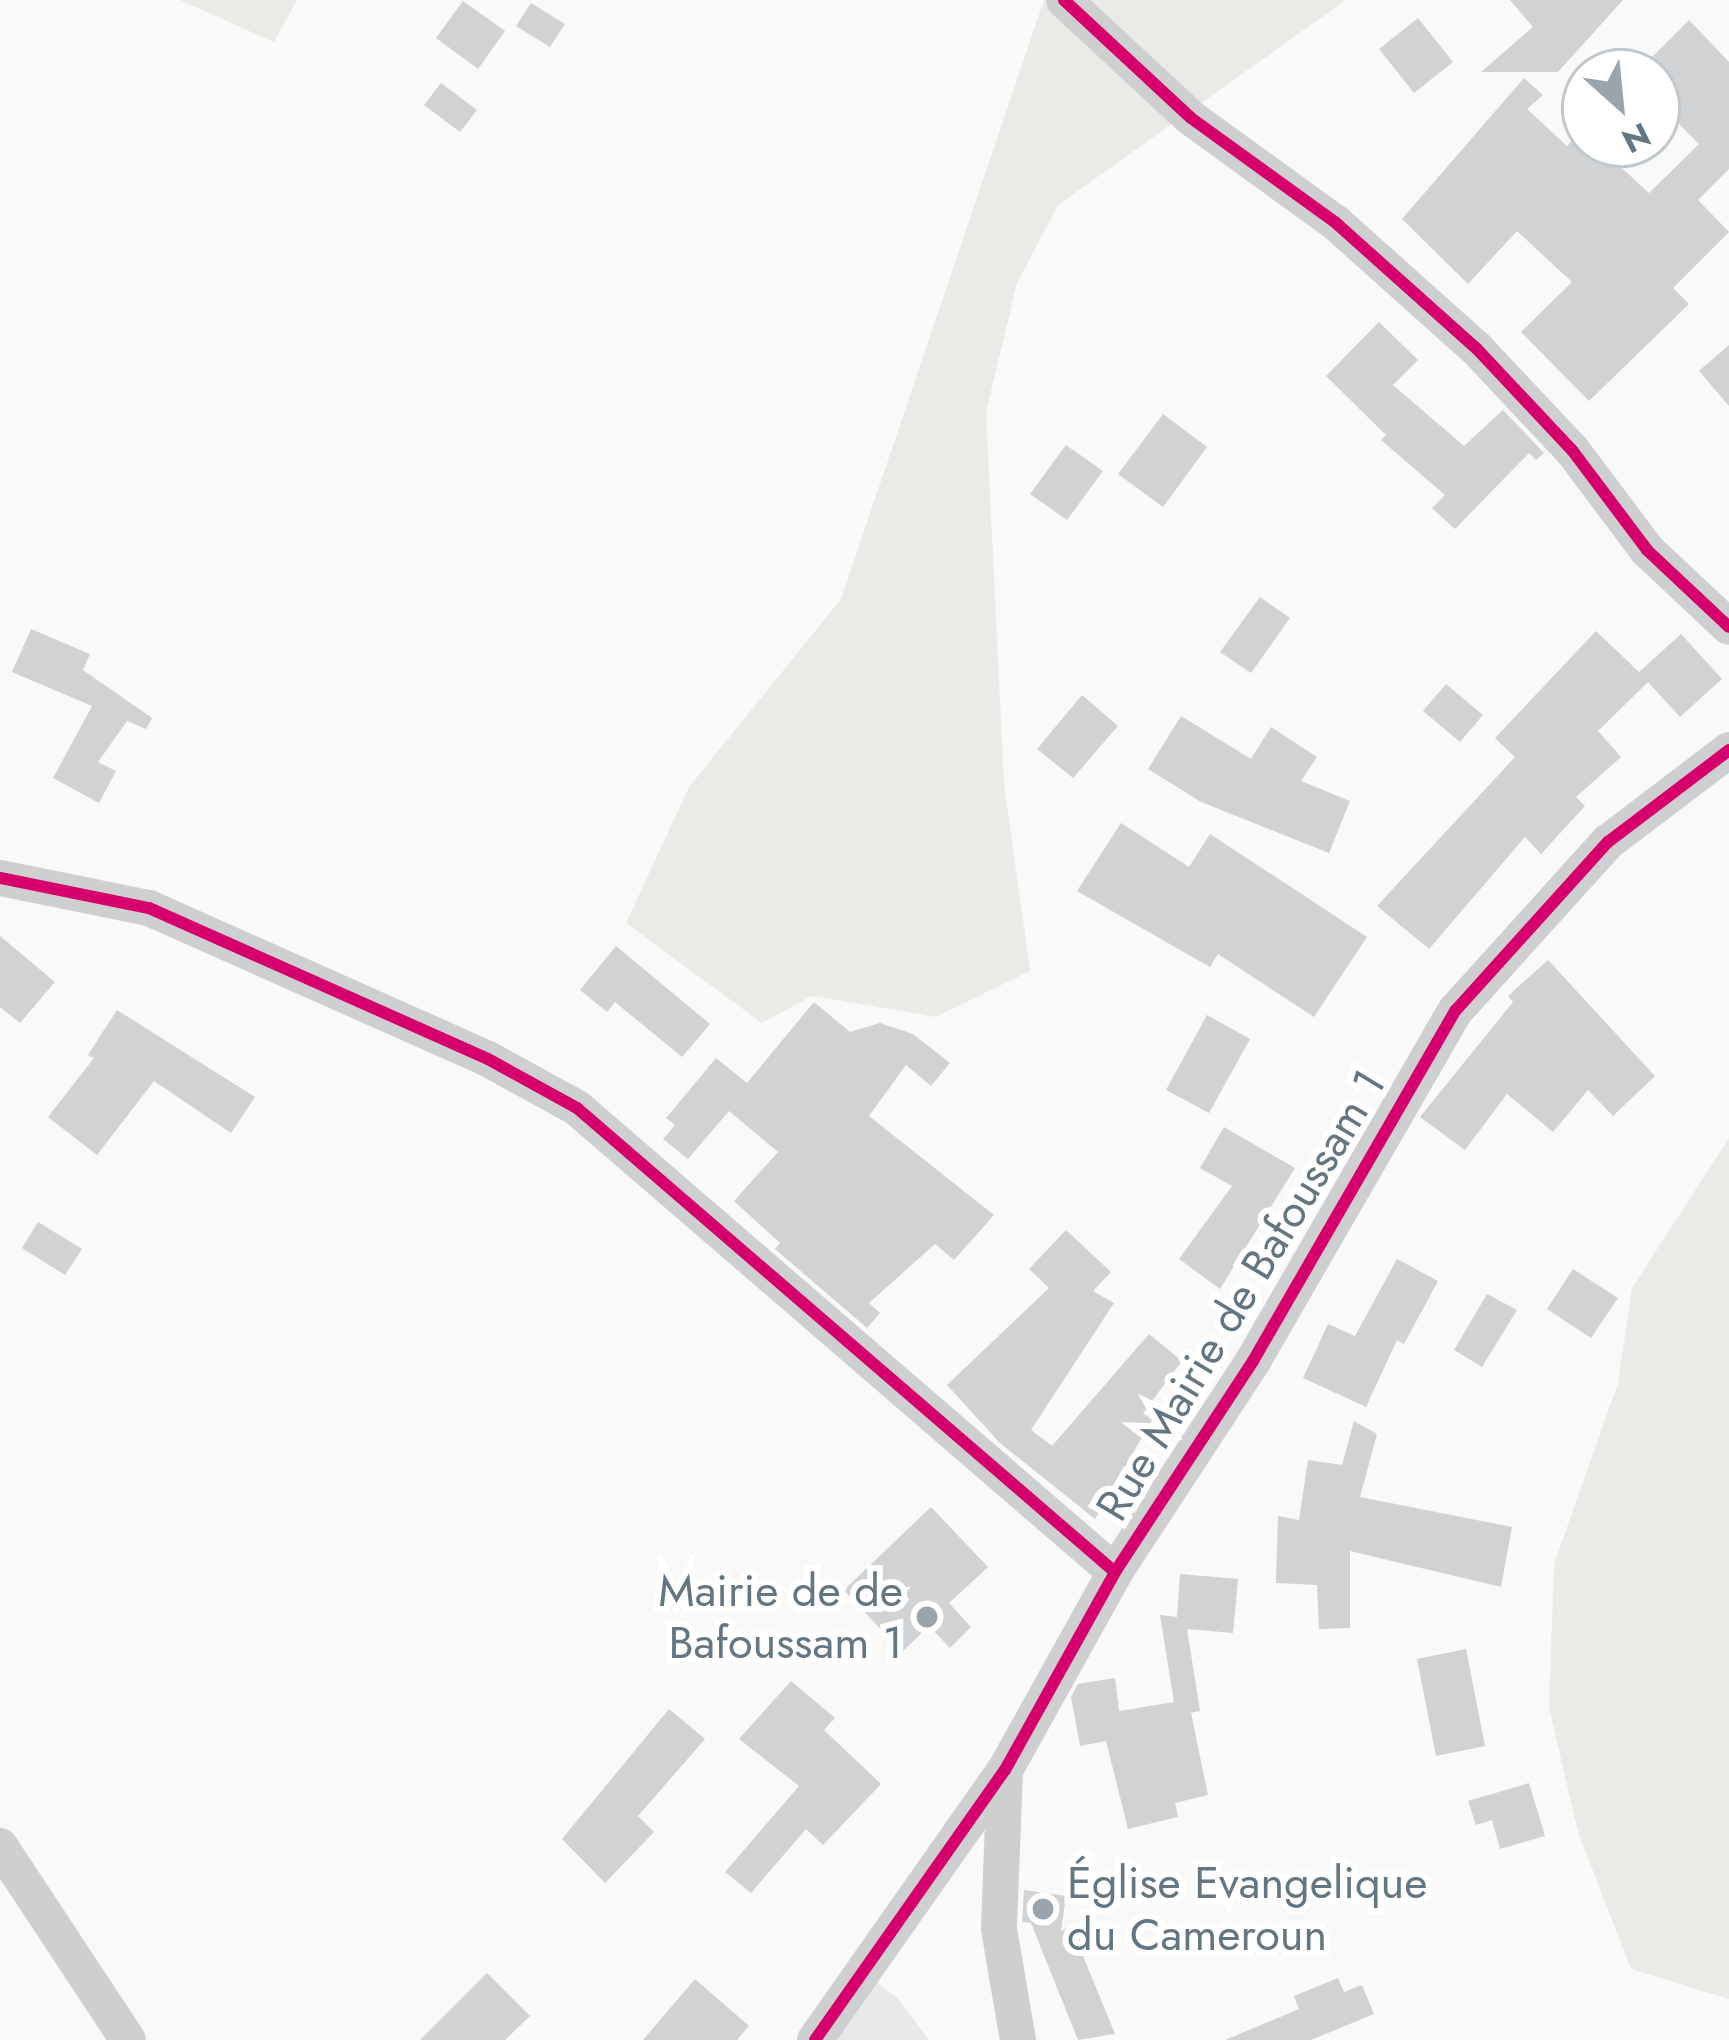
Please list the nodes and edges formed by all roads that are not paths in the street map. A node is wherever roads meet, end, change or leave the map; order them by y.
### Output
1 (1064, 0) edge
2 (1729, 627) edge
3 (1729, 750) edge
4 (0, 878) edge
5 (1115, 1572) junction
6 (1005, 1770) junction
7 (0, 1846) edge
8 (128, 2040) edge
9 (815, 2040) edge
10 (1018, 2040) edge

1 - 2 street
3 - 5 street, Rue Mairie de Bafoussam 1
4 - 5 street
5 - 6 street, Rue Mairie de Bafoussam 1
6 - 9 street, Rue Mairie de Bafoussam 1
6 - 10 street
7 - 8 street

